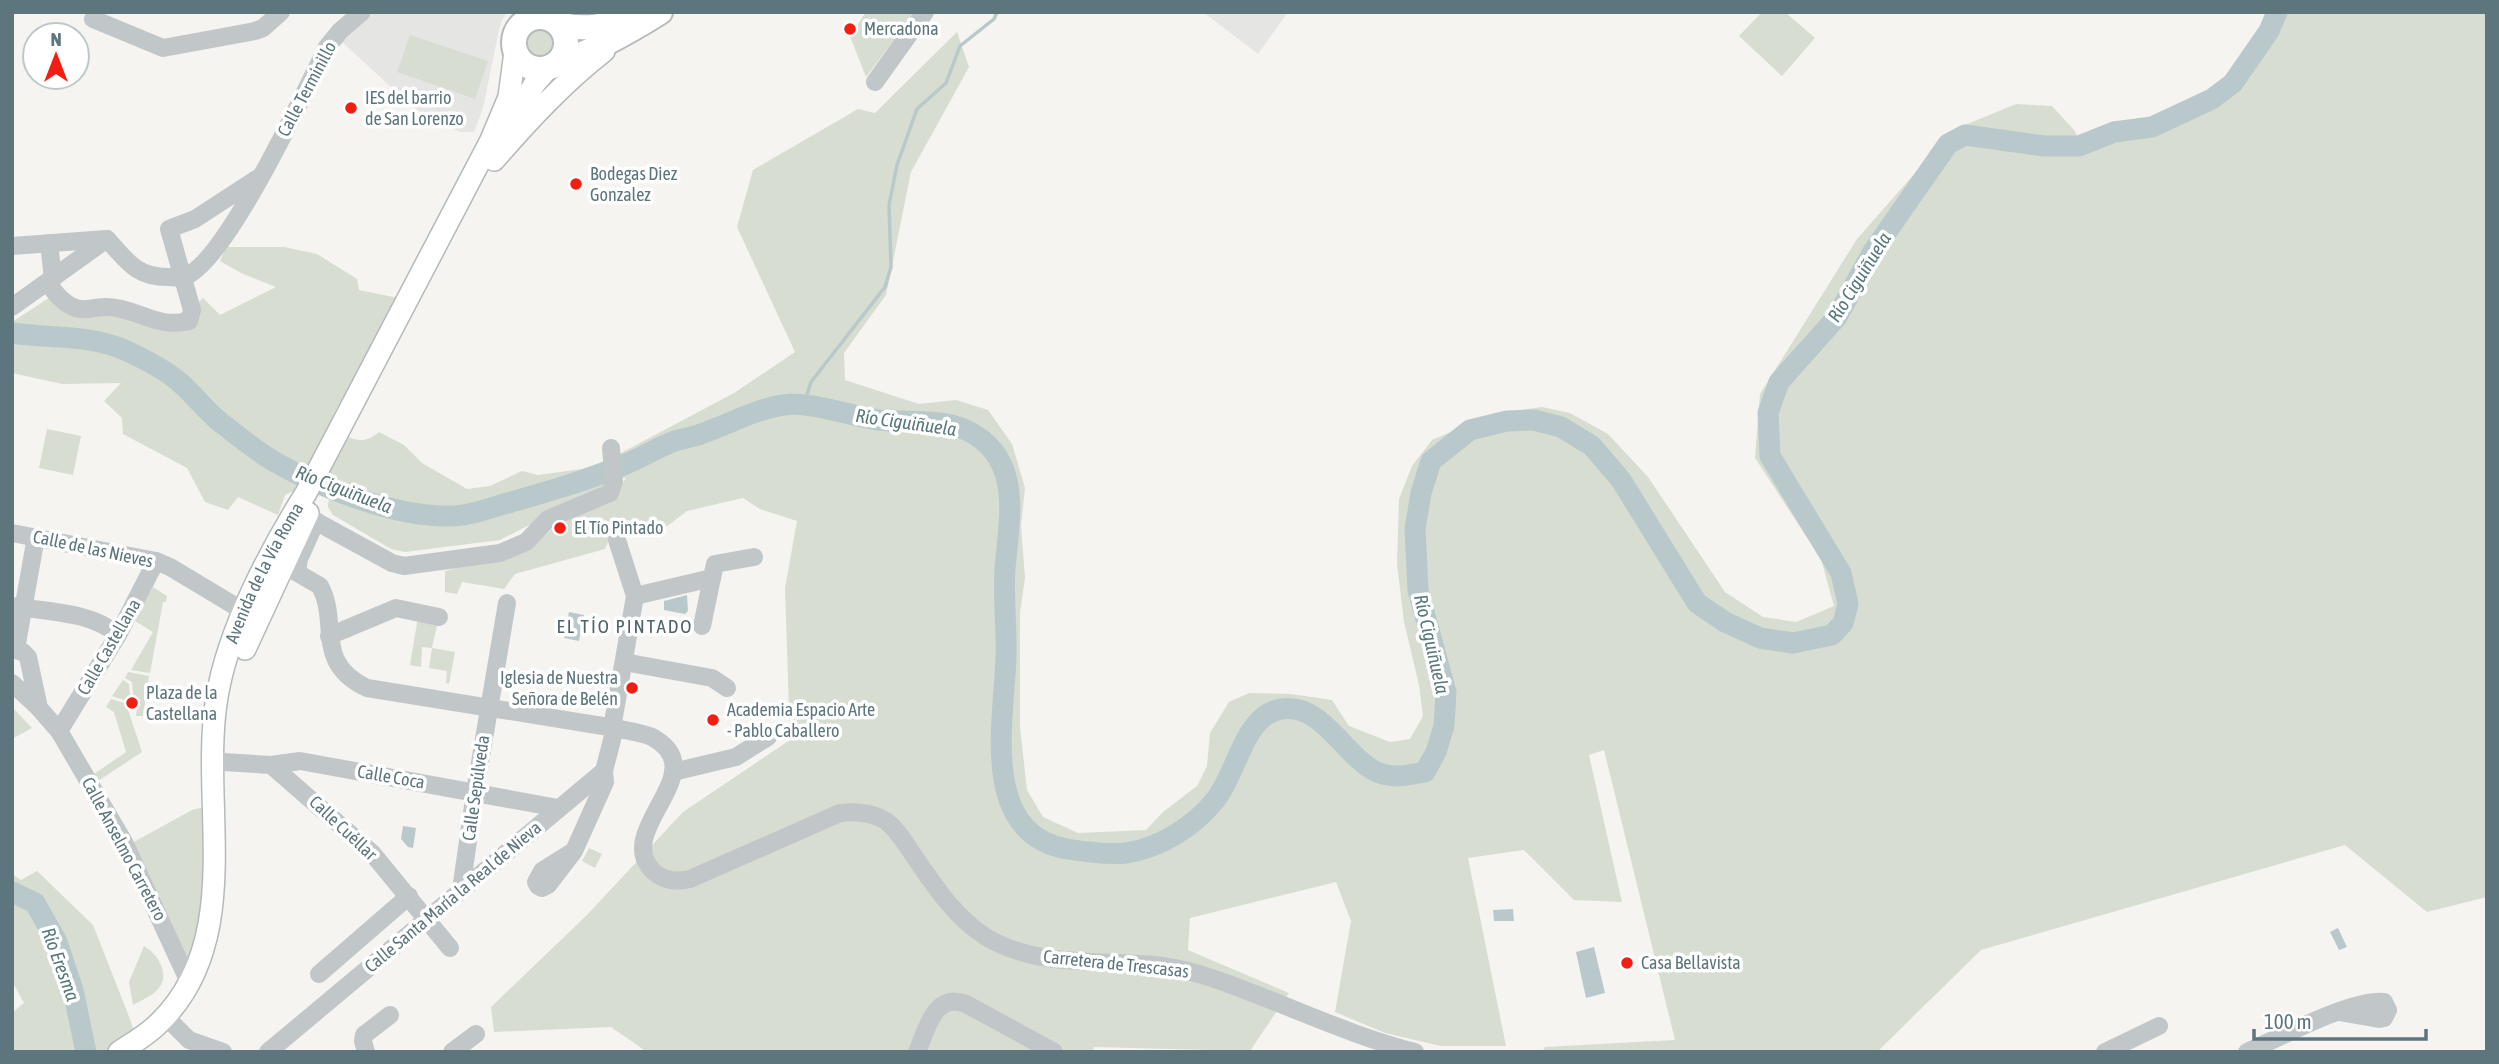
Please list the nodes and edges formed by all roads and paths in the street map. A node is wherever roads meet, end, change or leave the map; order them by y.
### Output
1 (281, 12) edge
2 (362, 12) edge
3 (660, 12) edge
4 (925, 12) edge
5 (529, 16) edge
6 (93, 19) dead end
7 (565, 21) edge
8 (625, 23) edge
9 (514, 52) junction
10 (550, 67) junction
11 (876, 82) dead end
12 (494, 160) junction
13 (262, 175) junction
14 (107, 239) junction
15 (12, 246) edge
16 (49, 251) junction
17 (183, 277) junction
18 (46, 284) junction
19 (12, 288) edge
20 (12, 307) edge
21 (345, 430) junction
22 (611, 452) dead end
23 (308, 507) junction
24 (12, 533) edge
25 (36, 537) junction
26 (617, 540) dead end
27 (754, 557) dead end
28 (156, 561) junction
29 (293, 565) junction
30 (712, 578) junction
31 (260, 579) junction
32 (635, 596) junction
33 (507, 603) dead end
34 (17, 607) edge
35 (255, 608) junction
36 (439, 617) dead end
37 (702, 626) dead end
38 (118, 635) junction
39 (329, 636) junction
40 (14, 649) edge
41 (624, 662) junction
42 (12, 683) edge
43 (727, 688) dead end
44 (39, 708) junction
45 (488, 708) junction
46 (613, 728) junction
47 (59, 731) junction
48 (768, 737) dead end
49 (223, 762) junction
50 (271, 765) junction
51 (604, 771) junction
52 (673, 772) junction
53 (475, 792) junction
54 (558, 808) junction
55 (574, 851) dead end
56 (461, 890) junction
57 (409, 897) junction
58 (427, 919) junction
59 (450, 948) dead end
60 (193, 973) junction
61 (319, 974) dead end
62 (2339, 1012) dead end
63 (390, 1015) dead end
64 (2158, 1026) dead end
65 (476, 1034) dead end
66 (161, 1040) edge
67 (120, 1052) edge
68 (223, 1052) edge
69 (268, 1052) edge
70 (366, 1052) edge
71 (452, 1052) edge
72 (917, 1052) edge
73 (1055, 1052) edge
74 (1415, 1052) edge
75 (2105, 1052) edge
76 (2247, 1052) edge

1 - 6 street
2 - 13 street, Calle Terminillo
3 - 8 highway
4 - 11 street
5 - 7 highway
5 - 9 highway
7 - 8 highway
7 - 10 highway
8 - 10 highway
8 - 12 main road, Avenida de la Vía Roma
9 - 10 highway
9 - 21 main road, Avenida de la Vía Roma
10 - 12 main road, Avenida de la Vía Roma
12 - 21 main road, Avenida de la Vía Roma
13 - 17 street, Calle Terminillo
13 - 17 street
14 - 16 street
14 - 17 street
14 - 18 street
15 - 16 street
16 - 18 street
17 - 18 street
18 - 19 street
18 - 20 street
21 - 23 main road, Avenida de la Vía Roma
22 - 23 street
23 - 29 main road, Avenida de la Vía Roma
23 - 31 main road, Avenida de la Vía Roma
24 - 25 street, Calle de las Nieves
25 - 28 street, Calle de las Nieves
25 - 34 street
26 - 32 street
27 - 30 street
28 - 35 street, Calle de las Nieves
28 - 38 street, Calle Castellana
29 - 31 main road
29 - 35 main road, Avenida de la Vía Roma
29 - 39 street
30 - 32 street
30 - 37 street
31 - 35 main road, Avenida de la Vía Roma
32 - 41 street
33 - 45 street, Calle Sepúlveda
34 - 38 street
34 - 40 street
35 - 49 main road, Avenida de la Vía Roma
35 - 60 main road, Avenida de la Vía Roma
36 - 39 street
38 - 47 street, Calle Castellana
39 - 45 street
40 - 44 street
41 - 43 street
41 - 46 street
42 - 44 street, Calle Anselmo Carretero
44 - 47 street, Calle Anselmo Carretero
45 - 46 street
45 - 53 street, Calle Sepúlveda
46 - 51 street
46 - 52 street
47 - 60 street, Calle Anselmo Carretero
48 - 52 street
49 - 50 street, Calle Coca
49 - 60 main road, Avenida de la Vía Roma
50 - 53 street, Calle Coca
50 - 57 street, Calle Cuéllar
51 - 54 street, Calle Santa María la Real de Nieva
51 - 55 street
52 - 74 street, Carretera de Trescasas
53 - 54 street, Calle Coca
53 - 56 street, Calle Sepúlveda
54 - 56 street, Calle Santa María la Real de Nieva
56 - 58 street, Calle Santa María la Real de Nieva
57 - 58 street, Calle Cuéllar
57 - 61 street
58 - 59 street, Calle Cuéllar
58 - 69 street, Calle Santa María la Real de Nieva
60 - 66 main road, Avenida de la Vía Roma
62 - 76 street
63 - 70 street
64 - 75 street
65 - 71 street
66 - 67 main road
66 - 68 street
72 - 73 street

